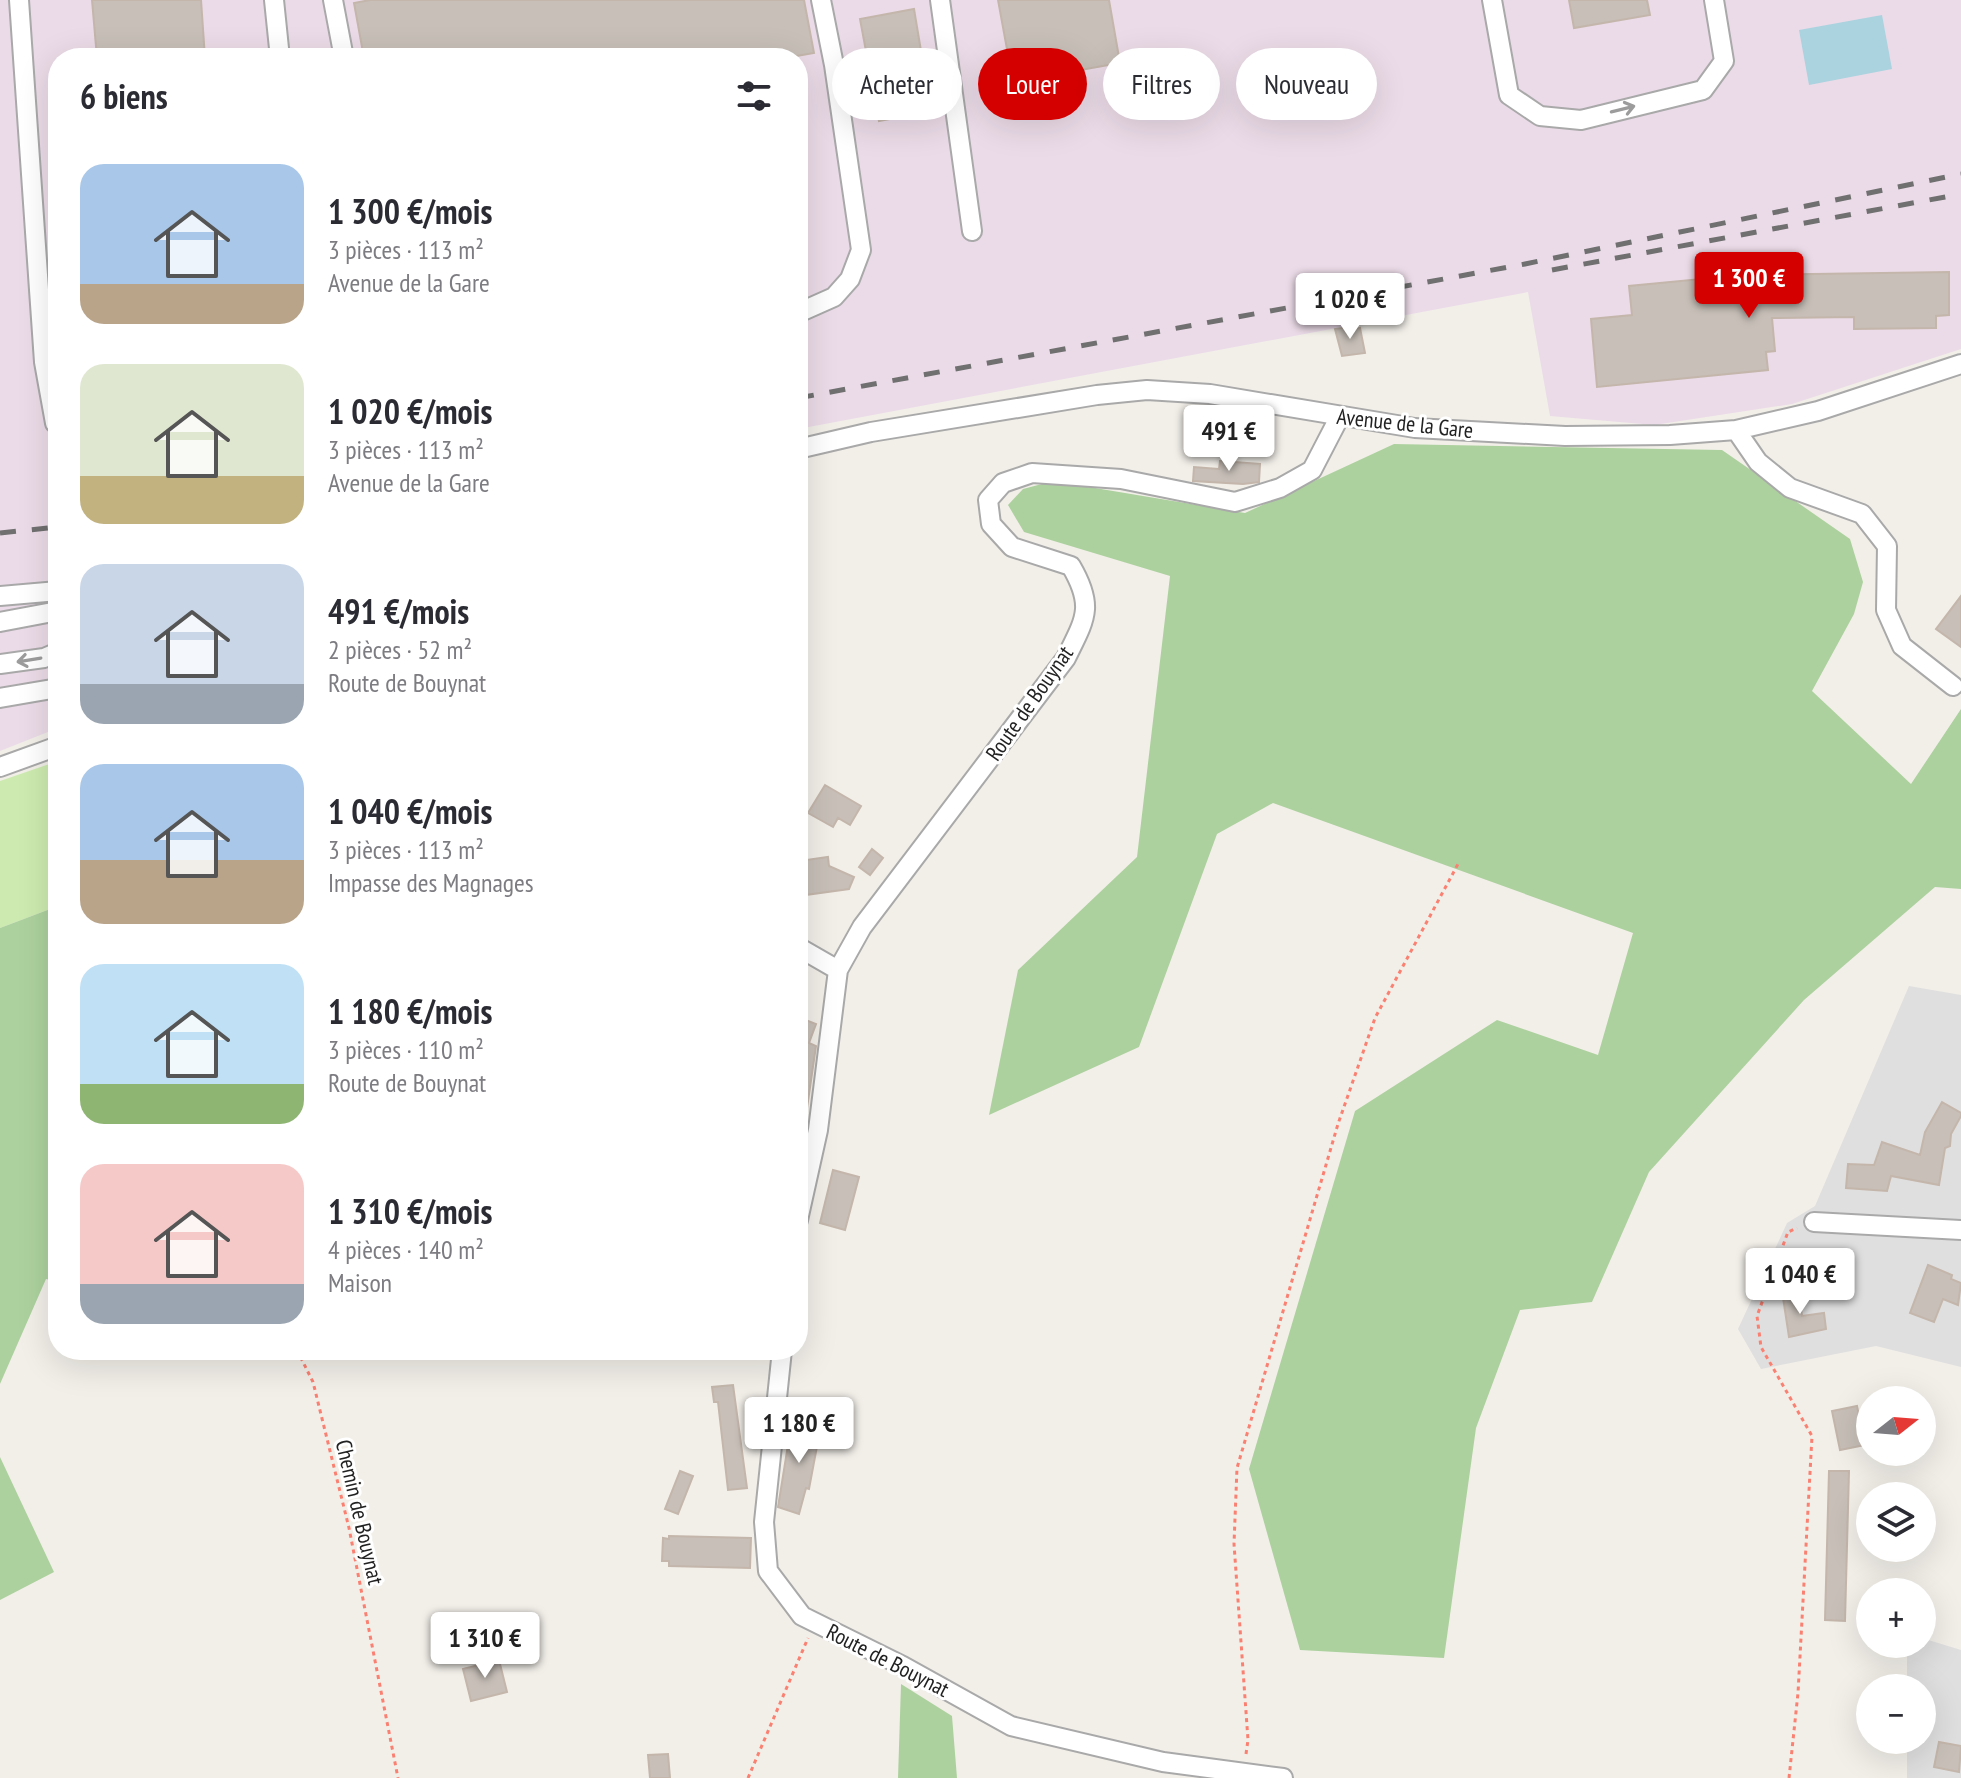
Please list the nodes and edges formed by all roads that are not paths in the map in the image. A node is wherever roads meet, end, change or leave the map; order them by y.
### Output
1 (19, 0) edge
2 (274, 0) edge
3 (333, 0) edge
4 (821, 0) edge
5 (940, 0) edge
6 (1492, 0) edge
7 (1714, 0) edge
8 (279, 48) edge
9 (342, 48) edge
10 (972, 231) dead end
11 (808, 309) edge
12 (1961, 364) edge
13 (48, 384) edge
14 (1340, 416) junction
15 (1736, 430) junction
16 (808, 447) edge
17 (48, 592) edge
18 (0, 596) edge
19 (48, 613) edge
20 (0, 622) edge
21 (48, 656) edge
22 (0, 664) edge
23 (1953, 686) dead end
24 (48, 690) edge
25 (0, 698) edge
26 (48, 750) edge
27 (0, 767) edge
28 (808, 953) edge
29 (838, 970) junction
30 (808, 1175) edge
31 (1814, 1222) road end
32 (1961, 1230) edge
33 (781, 1360) edge
34 (1243, 1775) edge
35 (1283, 1778) edge

1 - 13 street
2 - 8 street
3 - 9 street
4 - 11 street
5 - 10 street
6 -> 7 street
12 - 15 street, Avenue de la Gare
14 - 15 street, Avenue de la Gare
14 - 16 street, Avenue de la Gare
14 - 29 street, Route de Bouynat
15 - 23 street
17 - 18 street
19 - 20 street
21 -> 22 street
24 - 25 street
26 - 27 street
28 - 29 street
29 - 30 street, Route de Bouynat
31 - 32 street
33 - 34 street, Route de Bouynat
34 - 35 street, Route de Bouynat

